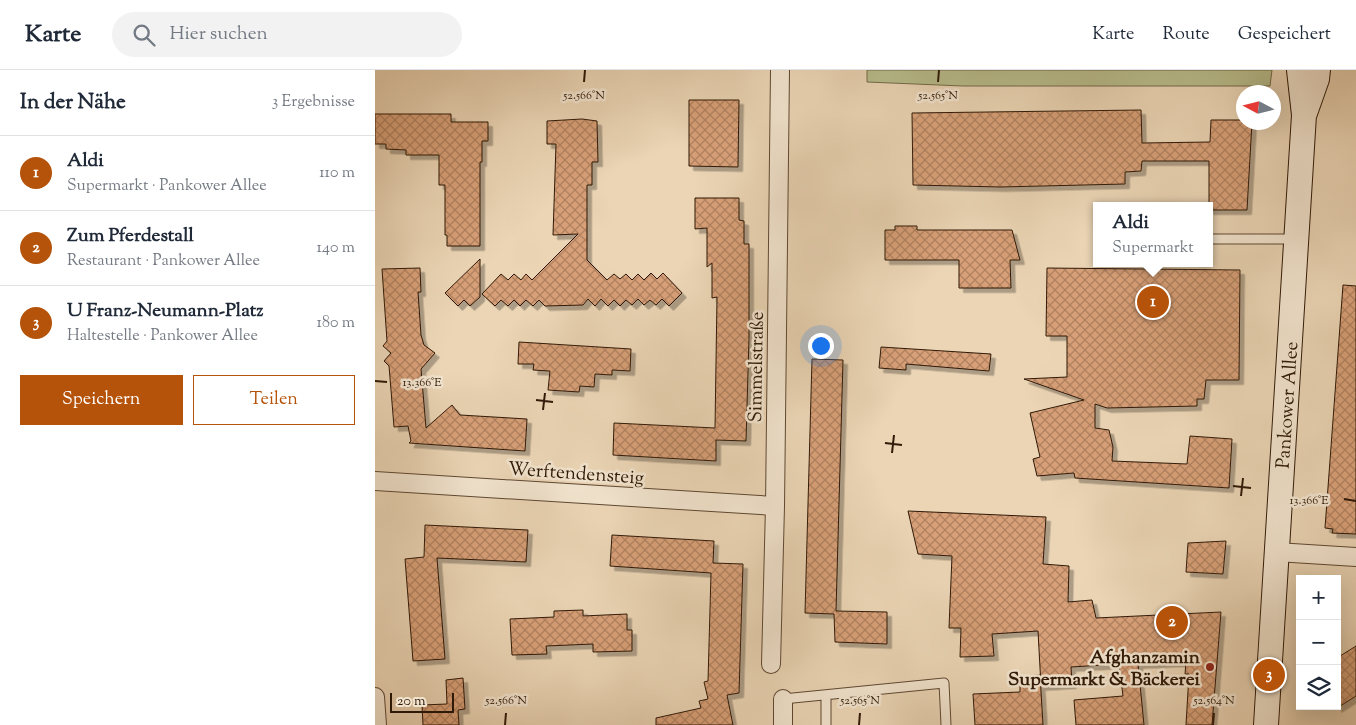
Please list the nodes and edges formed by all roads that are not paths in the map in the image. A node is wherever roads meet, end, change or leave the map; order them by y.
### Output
1 (780, 70) edge
2 (1299, 70) edge
3 (1318, 70) edge
4 (1304, 115) junction
5 (1213, 239) edge
6 (1296, 239) junction
7 (375, 481) edge
8 (775, 506) junction
9 (1276, 552) junction
10 (1356, 558) edge
11 (771, 664) dead end
12 (826, 696) junction
13 (375, 697) edge
14 (783, 699) joint
15 (377, 725) edge
16 (783, 725) edge
17 (826, 725) edge
18 (946, 725) edge
19 (1266, 725) edge

1 - 8 street, Simmelstraße
2 - 4 street, Pankower Allee
3 - 4 street, Pankower Allee
4 - 6 street, Pankower Allee
5 - 6 lane
6 - 9 street, Pankower Allee
7 - 8 street, Werftendensteig
8 - 11 street, Simmelstraße
9 - 10 street
9 - 19 street, Pankower Allee
12 - 14 lane
12 - 17 lane
12 - 18 lane
13 - 15 street
14 - 16 street

